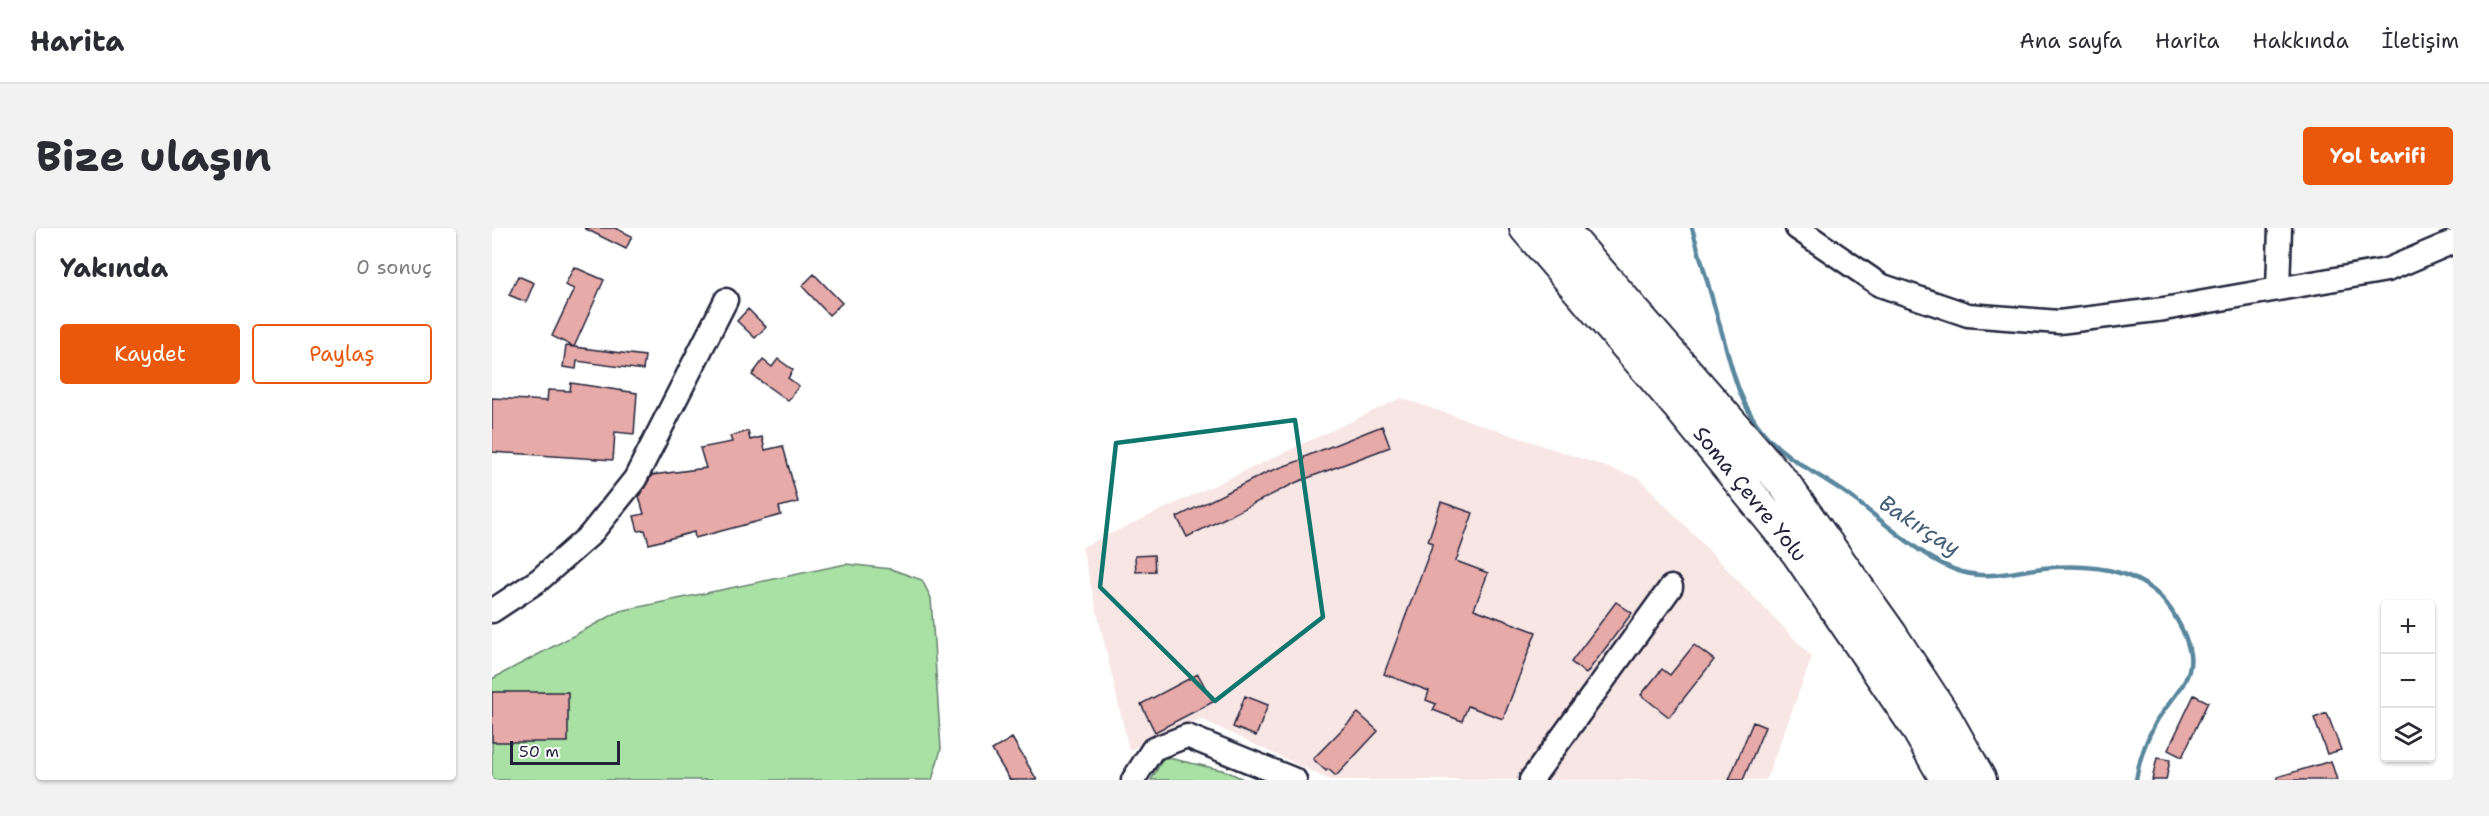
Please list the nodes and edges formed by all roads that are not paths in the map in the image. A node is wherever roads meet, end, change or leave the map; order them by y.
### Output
1 (1526, 228) edge
2 (1561, 228) edge
3 (1797, 228) edge
4 (2280, 228) edge
5 (2453, 242) edge
6 (2278, 289) junction
7 (726, 300) dead end
8 (1671, 587) dead end
9 (492, 611) edge
10 (1133, 780) edge
11 (1295, 780) edge
12 (1531, 780) edge
13 (1947, 780) edge
14 (1980, 780) edge

1 - 13 highway, Soma Çevre Yolu
2 - 14 highway, Soma Çevre Yolu
3 - 6 street
4 - 6 street
5 - 6 street
7 - 9 street
8 - 12 street
10 - 11 street

